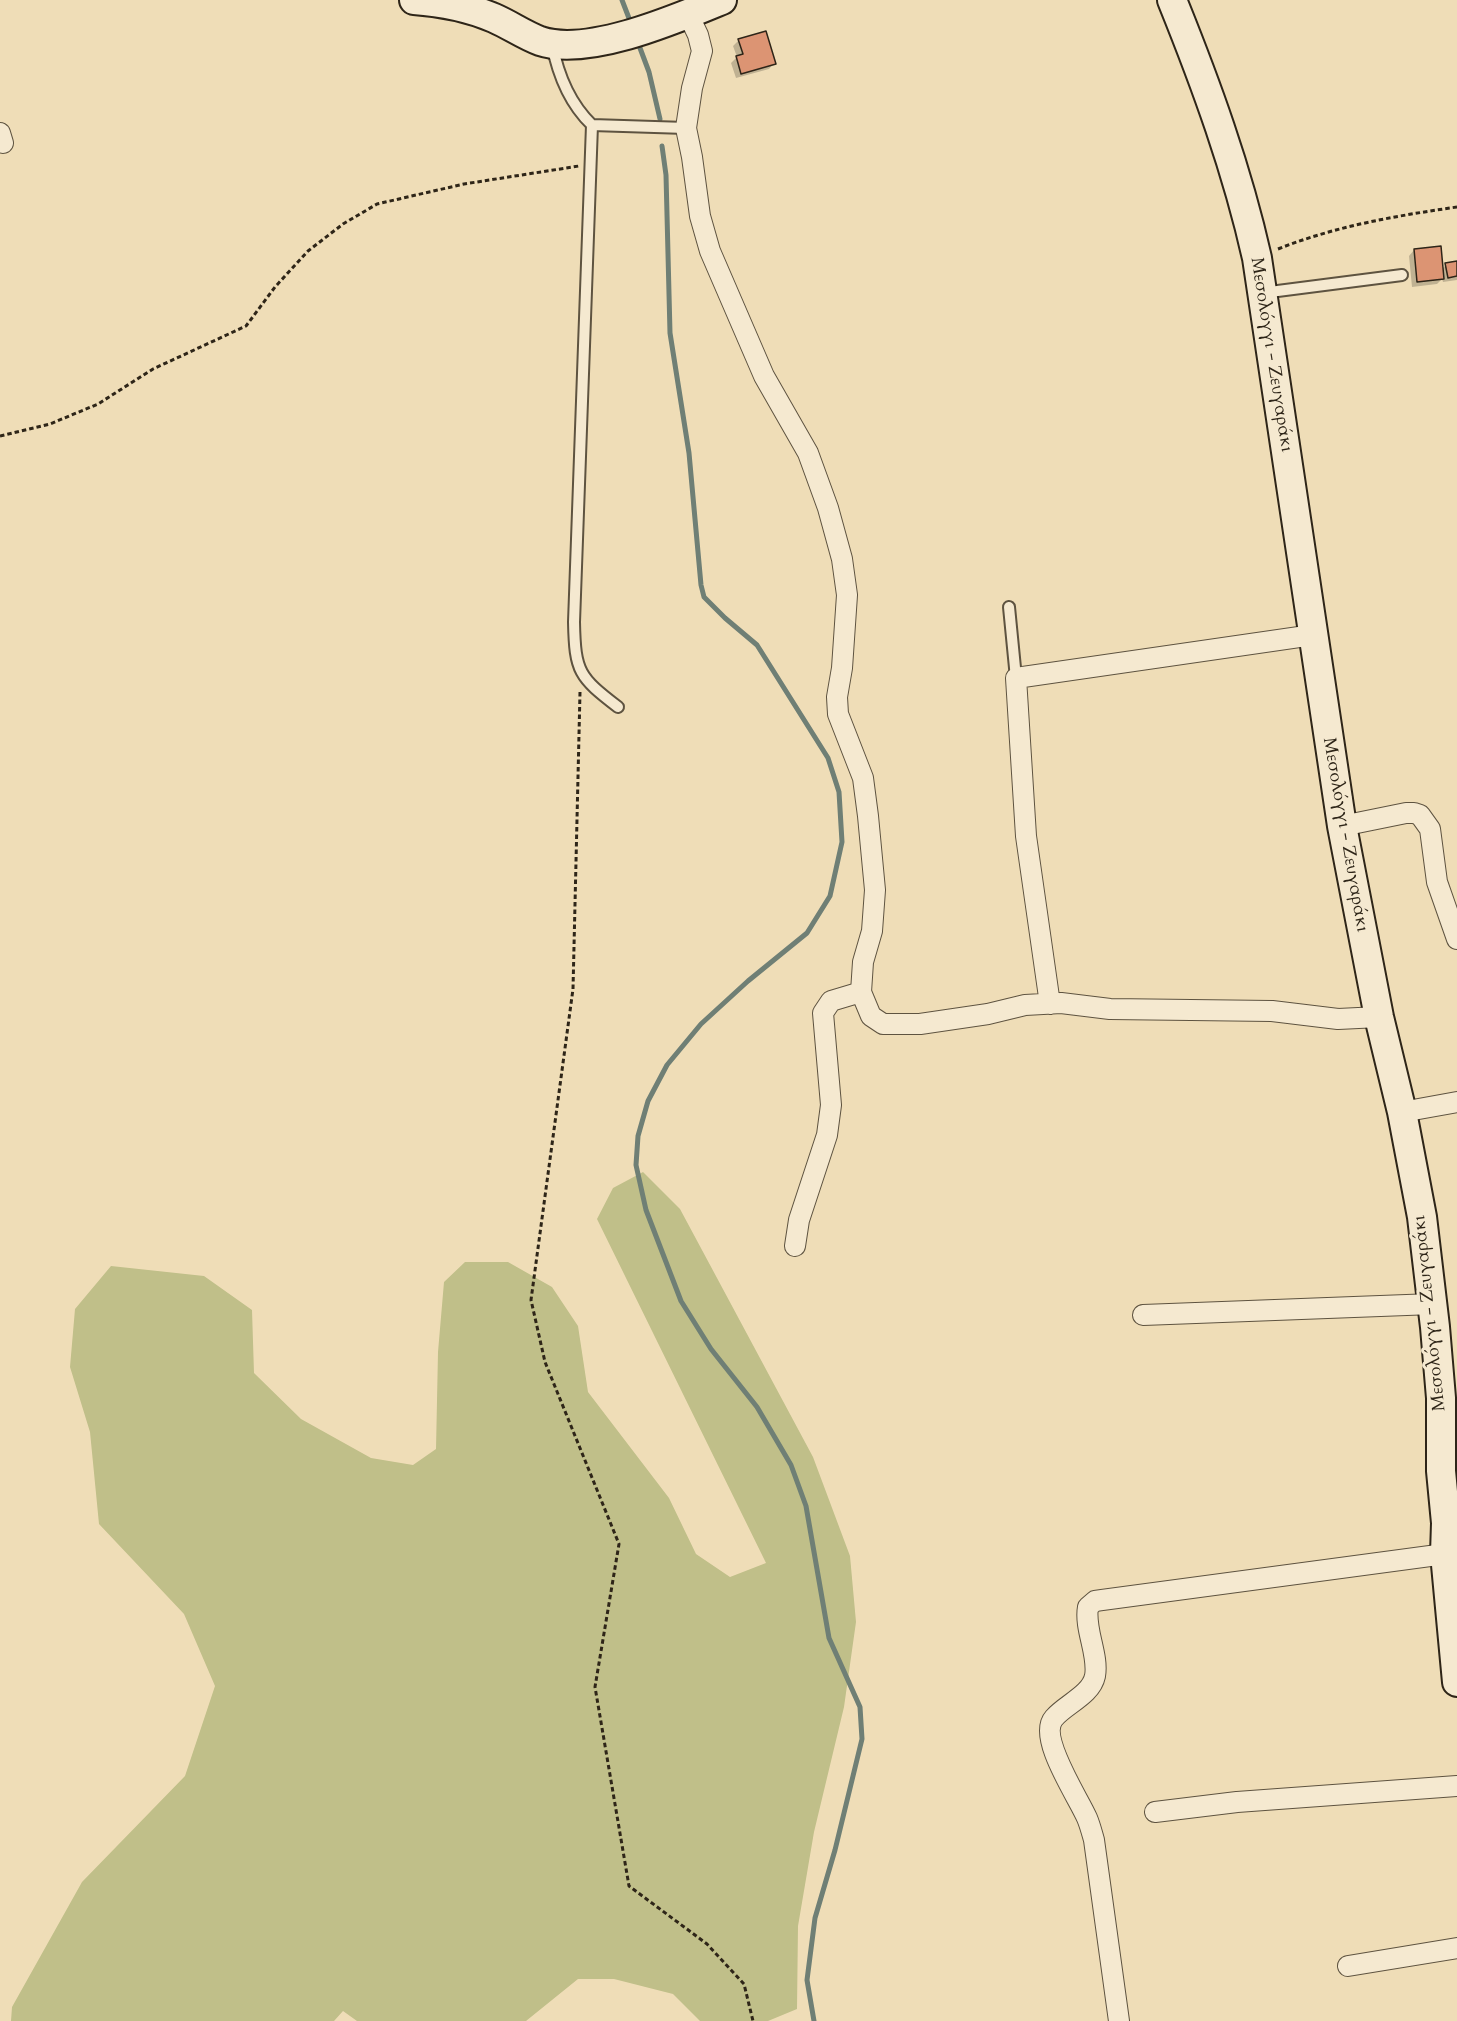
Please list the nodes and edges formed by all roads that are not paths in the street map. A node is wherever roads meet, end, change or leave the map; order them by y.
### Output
1 (414, 0) edge
2 (722, 0) edge
3 (1172, 0) edge
4 (444, 1) edge
5 (684, 16) junction
6 (552, 44) junction
7 (592, 125) junction
8 (686, 128) junction
9 (1402, 275) dead end
10 (1262, 293) junction
11 (1009, 608) dead end
12 (1313, 635) junction
13 (1016, 678) junction
14 (618, 707) dead end
15 (1342, 826) junction
16 (1457, 939) edge
17 (861, 992) junction
18 (1050, 1004) junction
19 (1380, 1017) junction
20 (1457, 1102) edge
21 (1402, 1112) junction
22 (795, 1246) dead end
23 (1433, 1304) junction
24 (1143, 1316) dead end
25 (1451, 1523) edge
26 (1445, 1554) junction
27 (1457, 1682) edge
28 (1457, 1786) edge
29 (1155, 1812) dead end
30 (1457, 1948) edge
31 (1348, 1966) dead end
32 (1119, 2021) edge

1 - 4 main road
2 - 5 main road
3 - 10 main road, Μεσολόγγι - Ζευγαράκι
4 - 6 main road
5 - 6 main road
5 - 8 street
6 - 7 lane
7 - 8 lane
7 - 14 lane
8 - 17 street
9 - 10 lane
10 - 12 main road, Μεσολόγγι - Ζευγαράκι
11 - 13 lane
12 - 13 street
12 - 15 main road, Μεσολόγγι - Ζευγαράκι
13 - 18 street
15 - 16 street
15 - 19 main road, Μεσολόγγι - Ζευγαράκι
17 - 18 street
17 - 22 street
18 - 19 street
19 - 21 main road, Μεσολόγγι - Ζευγαράκι
20 - 21 street
21 - 23 main road, Μεσολόγγι - Ζευγαράκι
23 - 24 street
23 - 25 main road, Μεσολόγγι - Ζευγαράκι
25 - 26 main road, Μεσολόγγι - Ζευγαράκι
26 - 27 main road, Μεσολόγγι - Ζευγαράκι
26 - 32 street
28 - 29 street
30 - 31 street

